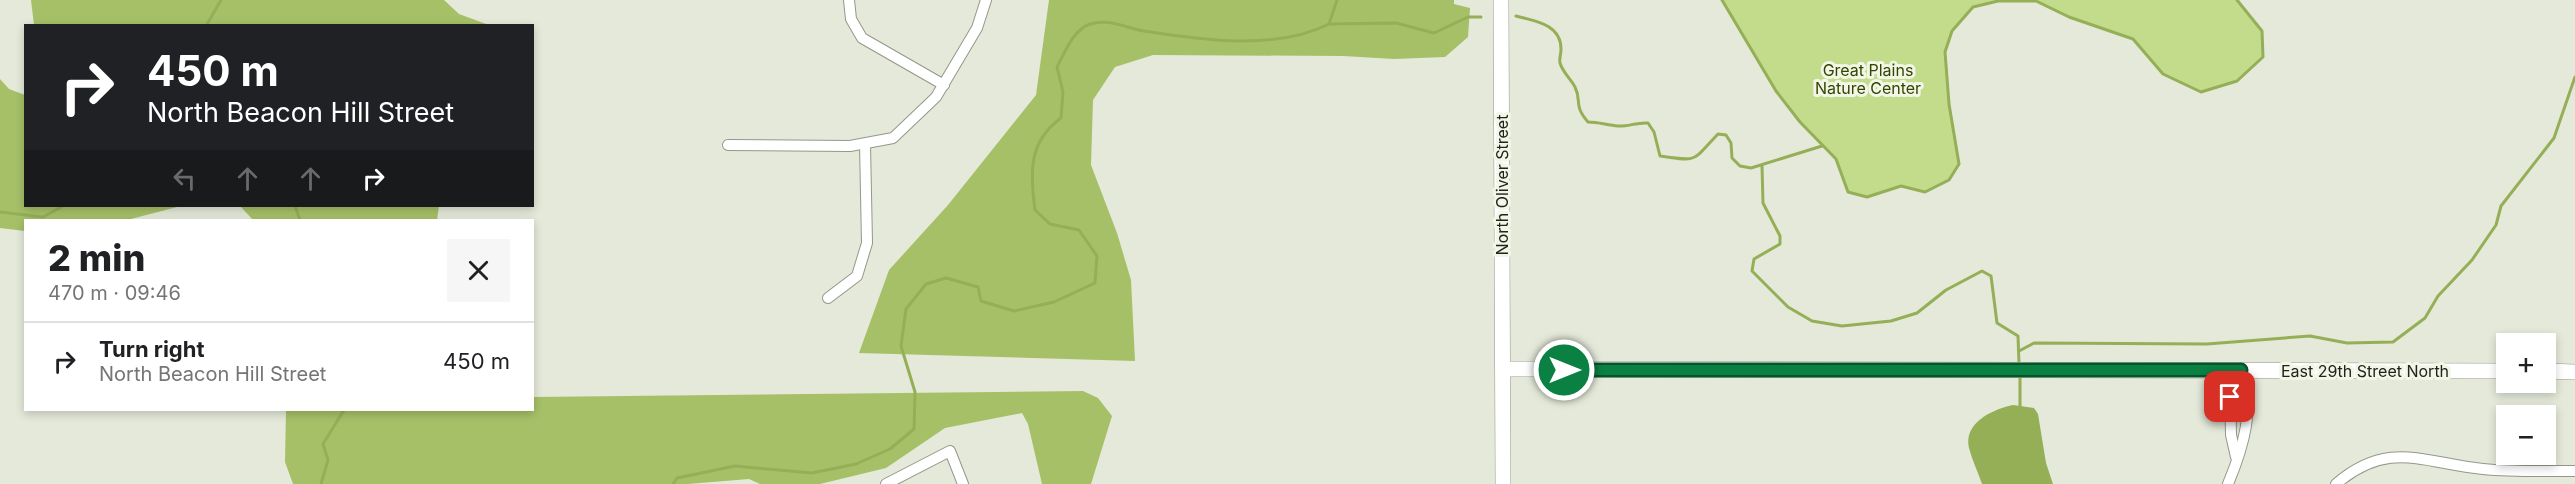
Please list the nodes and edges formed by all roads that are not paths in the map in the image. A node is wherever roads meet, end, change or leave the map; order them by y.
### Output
1 (849, 0) edge
2 (986, 0) edge
3 (1501, 0) edge
4 (944, 85) junction
5 (865, 144) junction
6 (728, 145) dead end
7 (828, 298) dead end
8 (1503, 369) junction
9 (2241, 370) junction
10 (2496, 371) edge
11 (2556, 371) edge
12 (2575, 372) edge
13 (2236, 458) junction
14 (2575, 471) edge
15 (886, 484) edge
16 (963, 484) edge
17 (1503, 484) edge
18 (2228, 484) edge
19 (2336, 484) edge

1 - 4 street
2 - 4 street
3 - 8 main road, North Oliver Street
4 - 5 street
5 - 6 street
5 - 7 street
8 - 9 main road, East 29th Street North
8 - 17 main road, North Oliver Street
9 - 10 main road, East 29th Street North
9 - 13 street
9 - 13 street
11 - 12 main road
13 - 18 street
14 - 19 street
15 - 16 street

